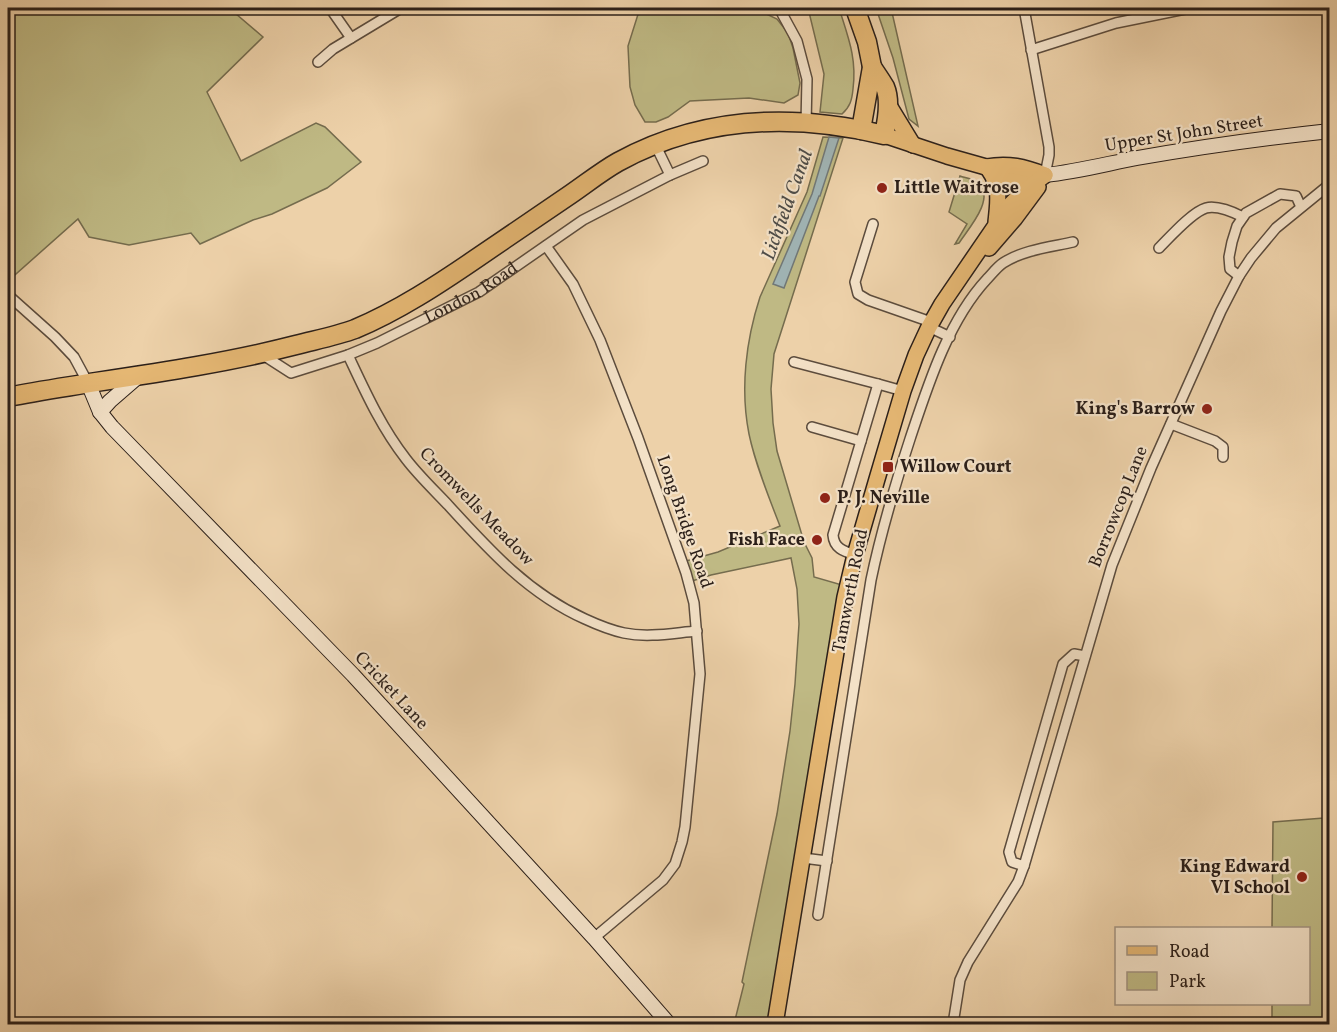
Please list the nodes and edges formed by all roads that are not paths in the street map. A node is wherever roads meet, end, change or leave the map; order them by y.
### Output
1 (330, 8) edge
2 (401, 8) edge
3 (779, 8) edge
4 (855, 8) edge
5 (1024, 8) edge
6 (1190, 8) edge
7 (351, 38) junction
8 (1031, 50) junction
9 (318, 62) dead end
10 (872, 67) junction
11 (888, 105) junction
12 (806, 124) junction
13 (861, 130) junction
14 (1329, 131) edge
15 (884, 135) junction
16 (655, 144) junction
17 (913, 145) junction
18 (703, 161) dead end
19 (986, 167) junction
20 (670, 175) junction
21 (1045, 175) junction
22 (1329, 184) edge
23 (1301, 207) junction
24 (1243, 217) junction
25 (873, 224) dead end
26 (995, 225) junction
27 (1073, 242) dead end
28 (546, 246) junction
29 (1159, 248) dead end
30 (970, 263) junction
31 (1239, 276) junction
32 (8, 295) edge
33 (930, 324) junction
34 (950, 337) junction
35 (262, 354) junction
36 (348, 355) junction
37 (794, 362) dead end
38 (140, 375) junction
39 (88, 383) junction
40 (878, 384) junction
41 (903, 391) junction
42 (8, 397) edge
43 (100, 412) junction
44 (1171, 424) junction
45 (812, 427) dead end
46 (861, 441) junction
47 (1223, 457) dead end
48 (855, 555) junction
49 (697, 631) junction
50 (1085, 656) junction
51 (803, 858) junction
52 (827, 861) junction
53 (1024, 866) junction
54 (818, 915) dead end
55 (594, 938) junction
56 (669, 1024) edge
57 (776, 1024) edge
58 (953, 1024) edge

1 - 7 street
2 - 7 street
3 - 12 street
4 - 10 highway
5 - 8 street
6 - 8 street
7 - 9 street
8 - 21 street
10 - 11 highway
10 - 13 highway
11 - 15 highway
11 - 17 main road
12 - 13 highway, London Road
12 - 16 highway, London Road
13 - 15 highway, London Road
14 - 21 street, Upper St John Street
15 - 17 main road, London Road
16 - 20 street
16 - 35 highway, London Road
17 - 19 main road, London Road
18 - 20 street, London Road
19 - 21 main road, London Road
19 - 26 main road, Tamworth Road
20 - 28 street, London Road
21 - 26 main road, Tamworth Road
21 - 30 main road, Tamworth Road
22 - 23 street, Borrowcop Lane
23 - 24 street
23 - 31 street, Borrowcop Lane
24 - 29 street
24 - 31 street
25 - 33 street
26 - 30 main road, Tamworth Road
27 - 34 street, Tamworth Road
28 - 36 street, London Road
28 - 49 street, Long Bridge Road
30 - 33 main road, Tamworth Road
31 - 44 street, Borrowcop Lane
32 - 39 street
33 - 34 street
33 - 41 main road, Tamworth Road
34 - 52 street, Tamworth Road
35 - 36 street, London Road
35 - 38 highway, London Road
36 - 49 street, Cromwells Meadow
37 - 40 street
38 - 39 highway, London Road
38 - 43 street
39 - 42 highway, London Road
39 - 43 street, Cricket Lane
40 - 41 street
40 - 46 street, Tamworth Road
41 - 48 main road, Tamworth Road
43 - 55 street, Cricket Lane
44 - 47 street
44 - 50 street, Borrowcop Lane
45 - 46 street
46 - 48 street, Tamworth Road
48 - 51 main road, Tamworth Road
49 - 55 street, Long Bridge Road
50 - 53 street, Borrowcop Lane
50 - 53 street
51 - 52 street
51 - 57 main road, Tamworth Road
52 - 54 street, Tamworth Road
53 - 58 street, Borrowcop Lane
55 - 56 street, Cricket Lane

